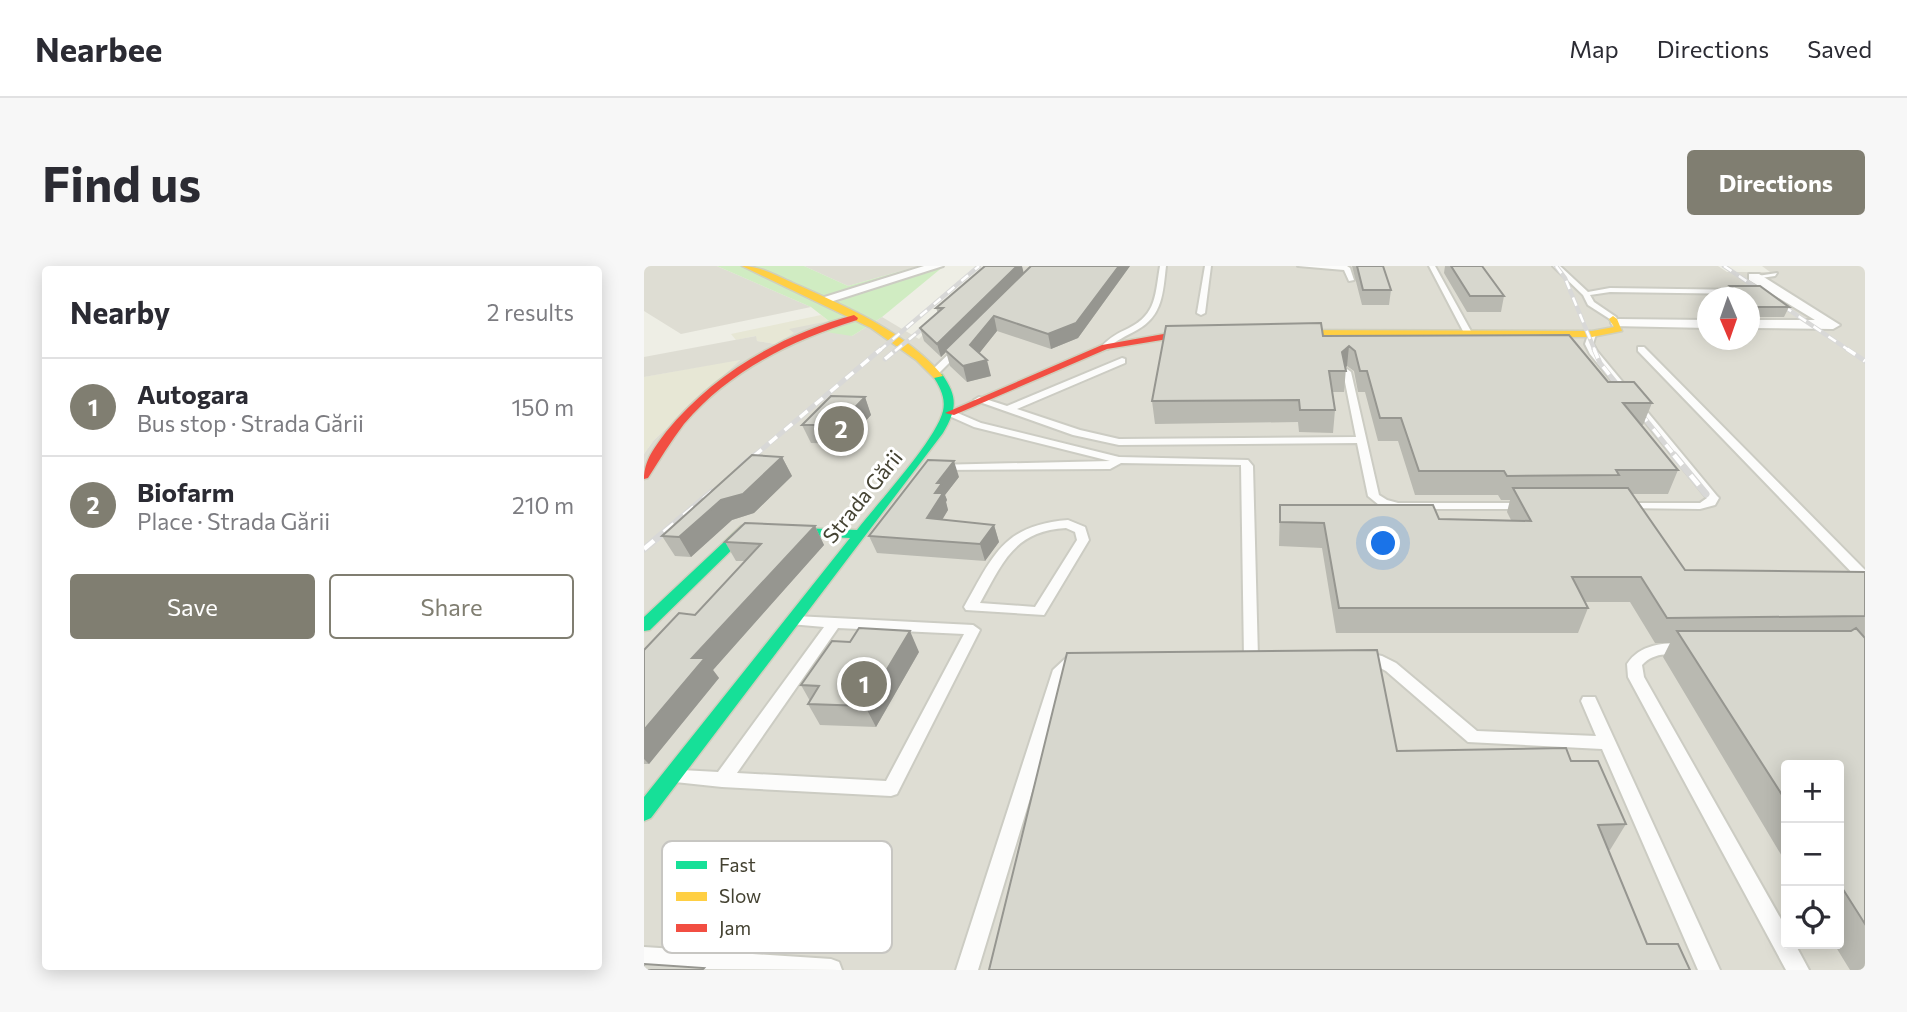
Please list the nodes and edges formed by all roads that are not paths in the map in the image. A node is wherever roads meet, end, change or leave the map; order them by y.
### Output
1 (746, 266) edge
2 (937, 266) edge
3 (1163, 266) edge
4 (1208, 266) edge
5 (1301, 266) edge
6 (1432, 266) edge
7 (1556, 266) edge
8 (1775, 274) dead end
9 (1754, 277) joint
10 (1351, 280) dead end
11 (1697, 291) edge
12 (1586, 294) junction
13 (822, 300) junction
14 (1201, 313) dead end
15 (854, 318) junction
16 (1615, 321) junction
17 (1697, 324) edge
18 (1760, 324) edge
19 (1469, 338) junction
20 (1591, 339) junction
21 (963, 345) edge
22 (1105, 347) junction
23 (1641, 349) dead end
24 (1122, 361) dead end
25 (935, 372) junction
26 (1347, 372) edge
27 (979, 400) junction
28 (1007, 410) junction
29 (950, 414) junction
30 (1362, 440) junction
31 (1119, 460) junction
32 (914, 466) junction
33 (644, 475) edge
34 (1535, 506) edge
35 (1604, 506) edge
36 (860, 534) junction
37 (1865, 578) edge
38 (985, 608) junction
39 (790, 621) junction
40 (834, 623) junction
41 (644, 626) edge
42 (973, 630) junction
43 (1697, 648) edge
44 (1343, 657) edge
45 (1250, 658) edge
46 (1099, 661) edge
47 (1589, 701) dead end
48 (1608, 743) junction
49 (671, 776) junction
50 (722, 779) junction
51 (644, 813) edge
52 (644, 958) edge
53 (831, 970) edge
54 (967, 970) edge
55 (1709, 970) edge
56 (1798, 970) edge

1 - 13 street
2 - 13 street
3 - 22 lane
4 - 14 lane
5 - 10 lane
6 - 19 lane
7 - 12 lane
8 - 9 lane
9 - 18 street
11 - 12 lane
12 - 16 lane
13 - 15 street
15 - 25 street
15 - 33 street
16 - 17 street
16 - 20 street
19 - 20 street
19 - 22 street
20 - 35 lane
21 - 25 lane
22 - 27 street
23 - 37 lane
24 - 28 lane
25 - 29 street
26 - 30 lane
27 - 28 lane
27 - 29 street
28 - 30 lane
29 - 31 lane
29 - 32 street, Strada Gării
30 - 34 lane
31 - 32 lane
31 - 45 lane
32 - 36 street, Strada Gării
36 - 39 street, Strada Gării
36 - 41 street
38 - 38 lane
38 - 42 lane
39 - 40 lane
39 - 49 street, Strada Gării
40 - 42 lane
40 - 50 lane
42 - 50 lane
43 - 56 lane
44 - 48 lane
46 - 54 lane
47 - 48 lane
48 - 55 lane
49 - 50 lane
49 - 51 street, Strada Gării
52 - 53 lane

